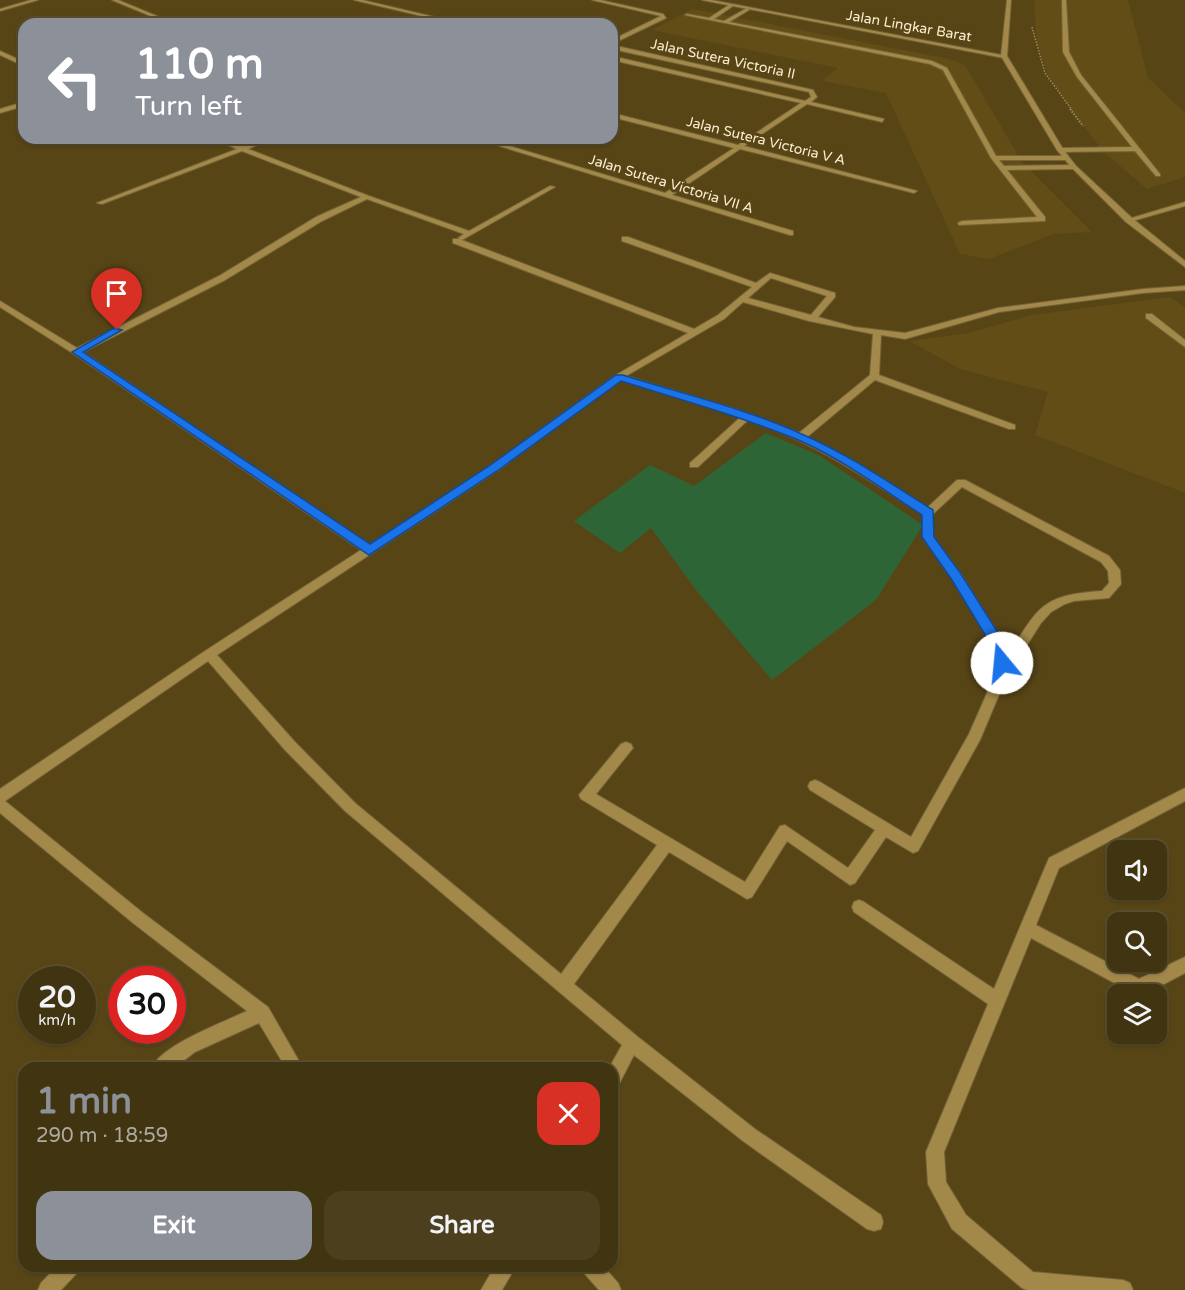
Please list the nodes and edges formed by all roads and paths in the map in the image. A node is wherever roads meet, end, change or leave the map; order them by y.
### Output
1 (36, 0) edge
2 (114, 0) edge
3 (356, 0) edge
4 (594, 0) edge
5 (704, 0) edge
6 (1009, 0) edge
7 (1064, 0) edge
8 (731, 6) junction
9 (747, 9) junction
10 (0, 10) edge
11 (687, 15) dead end
12 (159, 18) edge
13 (436, 18) edge
14 (710, 19) junction
15 (724, 22) junction
16 (618, 42) edge
17 (618, 46) edge
18 (0, 53) edge
19 (1004, 56) junction
20 (618, 59) edge
21 (18, 61) edge
22 (805, 103) junction
23 (18, 106) edge
24 (0, 111) edge
25 (618, 116) edge
26 (882, 120) dead end
27 (231, 144) edge
28 (254, 144) edge
29 (496, 144) edge
30 (740, 147) junction
31 (241, 149) junction
32 (1137, 149) junction
33 (1060, 150) junction
34 (994, 158) junction
35 (1066, 158) junction
36 (1001, 168) junction
37 (1074, 168) junction
38 (1158, 176) dead end
39 (552, 187) dead end
40 (914, 191) dead end
41 (667, 195) junction
42 (366, 197) junction
43 (100, 203) dead end
44 (1185, 204) edge
45 (1129, 220) junction
46 (962, 223) dead end
47 (468, 233) junction
48 (790, 233) dead end
49 (624, 239) dead end
50 (1185, 255) edge
51 (1175, 258) junction
52 (1185, 265) edge
53 (757, 286) junction
54 (1185, 288) edge
55 (742, 299) junction
56 (0, 303) edge
57 (1149, 316) dead end
58 (812, 319) junction
59 (1185, 331) edge
60 (694, 332) junction
61 (877, 333) junction
62 (1172, 334) junction
63 (1185, 344) edge
64 (76, 352) junction
65 (874, 376) junction
66 (619, 377) junction
67 (746, 417) junction
68 (1012, 427) dead end
69 (801, 437) junction
70 (693, 465) dead end
71 (928, 513) junction
72 (369, 550) junction
73 (209, 654) junction
74 (1001, 676) junction
75 (626, 748) dead end
76 (815, 786) dead end
77 (1185, 794) edge
78 (0, 797) edge
79 (0, 805) edge
80 (884, 829) junction
81 (667, 843) junction
82 (859, 906) dead end
83 (1027, 928) junction
84 (1185, 965) edge
85 (563, 985) junction
86 (997, 1001) junction
87 (262, 1013) junction
88 (632, 1043) junction
89 (168, 1062) edge
90 (291, 1062) edge
91 (618, 1069) edge
92 (874, 1222) dead end
93 (64, 1272) edge
94 (502, 1272) edge
95 (596, 1272) edge
96 (1028, 1285) edge
97 (48, 1290) edge
98 (491, 1290) edge
99 (611, 1290) edge
100 (1123, 1290) edge

1 - 10 street
2 - 12 street
3 - 13 street
4 - 16 street
5 - 8 street, Jalan Lingkar Barat
6 - 19 street
7 - 32 street
8 - 9 street, Jalan Lingkar Barat
8 - 14 street
9 - 15 street
9 - 19 street, Jalan Lingkar Barat
11 - 14 street
14 - 15 street
15 - 34 street
17 - 22 street, Jalan Sutera Victoria II
18 - 21 street
19 - 33 street
20 - 22 street, Jalan Sutera Victoria II
22 - 26 street, Jalan Sutera Victoria II
22 - 30 street
23 - 24 street
25 - 30 street, Jalan Sutera Victoria V A
27 - 31 street
28 - 31 street
29 - 41 street, Jalan Sutera Victoria VII A
30 - 40 street, Jalan Sutera Victoria V A
30 - 41 street
31 - 42 street
31 - 43 street
32 - 33 street
32 - 38 street
33 - 35 street
34 - 35 street
34 - 36 street
35 - 37 street
36 - 37 street
36 - 46 street
37 - 45 street
39 - 47 street
41 - 48 street, Jalan Sutera Victoria VII A
42 - 47 street
42 - 64 street
44 - 45 street
45 - 51 street
47 - 60 street
49 - 53 street
50 - 51 street
51 - 52 street
53 - 55 street
53 - 58 street
54 - 61 street
55 - 58 street
55 - 60 street
56 - 64 street
57 - 62 street
58 - 61 street
59 - 62 street
60 - 66 street
61 - 65 street
62 - 63 street
64 - 72 street
65 - 68 street
65 - 69 street
66 - 67 street
66 - 72 street
67 - 69 street
67 - 70 street
69 - 71 street
71 - 74 street
71 - 74 street
72 - 73 street
73 - 78 street
73 - 85 street
74 - 80 street
75 - 81 street
76 - 80 street
77 - 83 street
79 - 87 street
80 - 81 street
81 - 85 street
82 - 86 street
83 - 84 street
83 - 86 street
85 - 88 street
86 - 96 street
87 - 89 street
87 - 90 street
88 - 91 street
88 - 92 street
93 - 97 street
94 - 98 street
95 - 99 street
96 - 100 street

